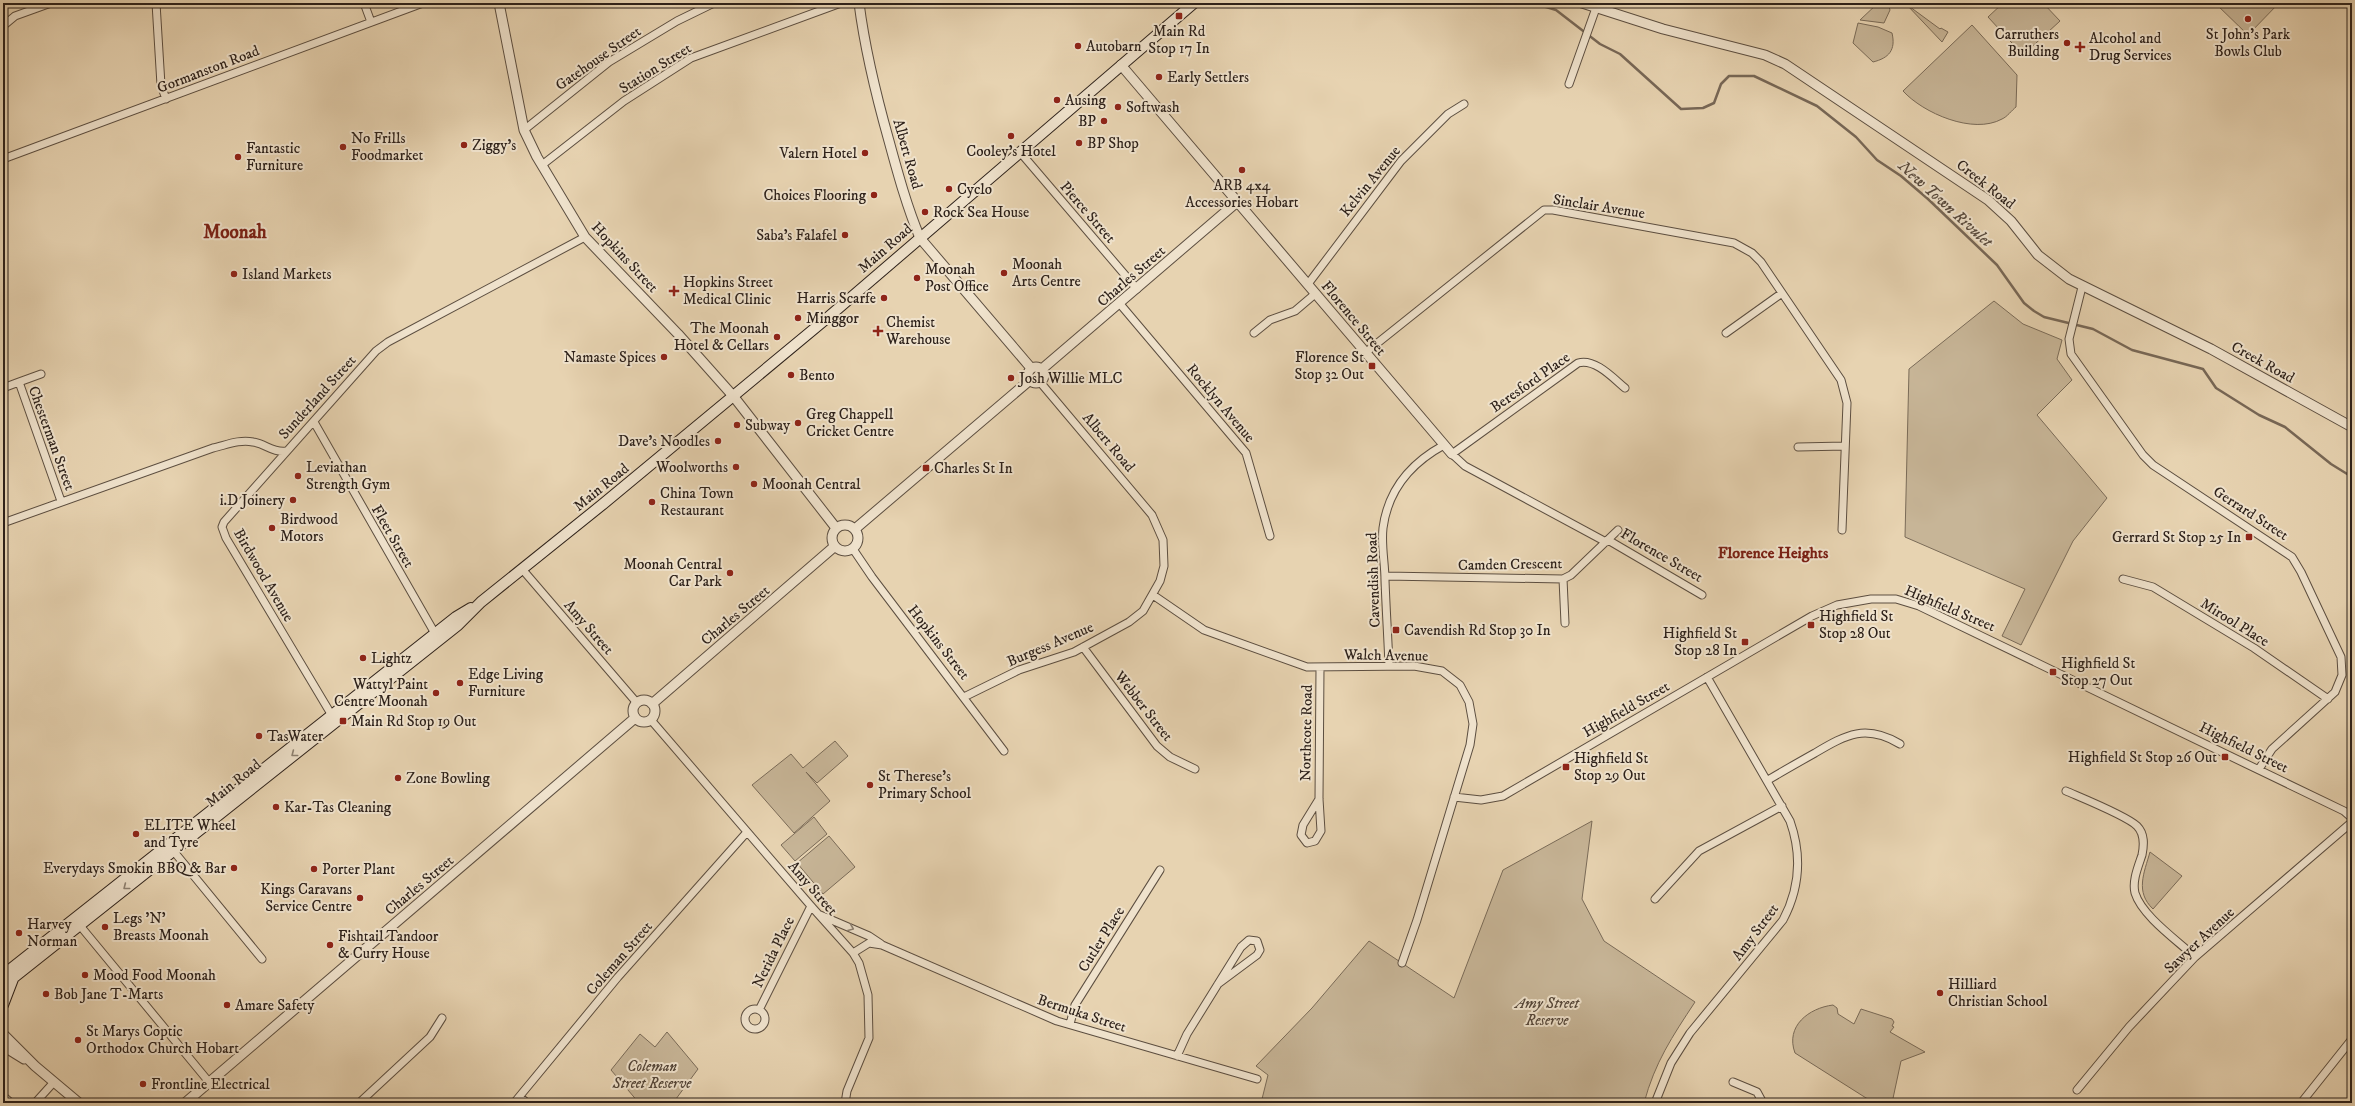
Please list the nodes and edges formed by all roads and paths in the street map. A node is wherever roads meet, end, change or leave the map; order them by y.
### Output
1 (51, 3) edge
2 (156, 3) edge
3 (364, 3) edge
4 (423, 3) edge
5 (499, 3) edge
6 (714, 3) edge
7 (840, 3) edge
8 (859, 3) edge
9 (1194, 3) edge
10 (1582, 3) edge
11 (1596, 8) junction
12 (371, 22) junction
13 (3, 26) edge
14 (1121, 65) junction
15 (1569, 84) dead end
16 (166, 99) junction
17 (1464, 104) dead end
18 (524, 130) junction
19 (1020, 152) junction
20 (3, 159) edge
21 (542, 165) junction
22 (1237, 202) junction
23 (585, 237) junction
24 (920, 238) junction
25 (1308, 284) junction
26 (2082, 287) junction
27 (1137, 289) junction
28 (1782, 293) junction
29 (1315, 294) junction
30 (1120, 304) junction
31 (1254, 333) dead end
32 (1726, 333) dead end
33 (1365, 353) junction
34 (1031, 368) junction
35 (1042, 369) junction
36 (41, 374) dead end
37 (1030, 380) junction
38 (19, 382) junction
39 (1040, 382) junction
40 (3, 388) edge
41 (1625, 388) dead end
42 (734, 397) junction
43 (314, 422) junction
44 (2352, 427) edge
45 (1444, 445) junction
46 (1845, 446) junction
47 (1798, 447) dead end
48 (286, 451) junction
49 (1452, 454) junction
50 (61, 501) junction
51 (1156, 522) joint
52 (3, 523) edge
53 (836, 528) junction
54 (855, 529) junction
55 (1618, 530) dead end
56 (1842, 530) dead end
57 (1270, 536) dead end
58 (1607, 541) junction
59 (835, 546) junction
60 (853, 549) junction
61 (522, 569) junction
62 (1385, 576) junction
63 (1563, 579) junction
64 (2123, 580) dead end
65 (1153, 595) junction
66 (1702, 595) dead end
67 (1565, 623) dead end
68 (437, 637) junction
69 (1083, 647) junction
70 (1389, 666) junction
71 (1320, 668) junction
72 (1707, 677) junction
73 (964, 697) junction
74 (2328, 699) junction
75 (637, 702) junction
76 (652, 704) junction
77 (333, 718) junction
78 (635, 718) junction
79 (651, 720) junction
80 (1900, 744) dead end
81 (1004, 751) dead end
82 (1195, 769) dead end
83 (2259, 769) junction
84 (1768, 780) junction
85 (2066, 791) dead end
86 (1454, 797) junction
87 (1319, 799) junction
88 (1782, 806) junction
89 (2352, 818) edge
90 (2352, 822) edge
91 (747, 832) junction
92 (170, 847) junction
93 (1160, 870) dead end
94 (1655, 899) dead end
95 (811, 906) junction
96 (818, 914) junction
97 (77, 922) junction
98 (882, 945) junction
99 (854, 953) junction
100 (2195, 957) junction
101 (262, 959) dead end
102 (1402, 963) dead end
103 (17, 974) junction
104 (3, 975) edge
105 (1218, 984) junction
106 (3, 986) edge
107 (3, 1005) edge
108 (759, 1010) dead end
109 (442, 1018) dead end
110 (1070, 1024) junction
111 (3, 1034) edge
112 (2352, 1039) edge
113 (3, 1046) edge
114 (1177, 1056) junction
115 (35, 1066) junction
116 (1257, 1079) dead end
117 (54, 1082) junction
118 (209, 1082) junction
119 (1733, 1082) dead end
120 (2077, 1090) dead end
121 (3, 1096) edge
122 (520, 1097) junction
123 (11, 1103) edge
124 (35, 1103) edge
125 (79, 1103) edge
126 (185, 1103) edge
127 (359, 1103) edge
128 (514, 1103) edge
129 (527, 1103) edge
130 (845, 1103) edge
131 (1655, 1103) edge
132 (1763, 1103) edge
133 (2300, 1103) edge

1 - 13 street
2 - 16 street
3 - 12 street
4 - 12 street, Gormanston Road
5 - 18 street, Hopkins Street
6 - 18 street, Gatehouse Street
7 - 21 street, Station Street
8 - 24 street, Albert Road
9 - 14 main road, Main Road
10 - 11 street, Creek Road
11 - 15 street
11 - 26 street, Creek Road
12 - 16 street, Gormanston Road
14 - 19 main road, Main Road
14 - 22 street, Florence Street
16 - 20 street, Gormanston Road
17 - 25 street, Kelvin Avenue
18 - 21 street, Hopkins Street
19 - 24 main road, Main Road
19 - 27 street, Pierce Street
21 - 23 street, Hopkins Street
22 - 25 street, Florence Street
22 - 27 street, Charles Street
23 - 42 street, Hopkins Street
23 - 43 street, Sunderland Street
24 - 34 street, Albert Road
24 - 42 main road, Main Road
25 - 29 street, Florence Street
26 - 44 street, Creek Road
26 - 74 street, Gerrard Street
27 - 30 street, Charles Street
28 - 32 street
28 - 33 street, Sinclair Avenue
28 - 46 street, Sinclair Avenue
29 - 31 street
29 - 33 street, Florence Street
30 - 35 street, Charles Street
30 - 57 street, Rocklyn Avenue
33 - 45 street, Florence Street
34 - 35 street
34 - 37 street
35 - 39 street
36 - 38 street, Chesterman Street
37 - 39 street
37 - 54 street
38 - 40 street, Chesterman Street
38 - 50 street, Chesterman Street
39 - 51 street, Albert Road
41 - 49 street, Beresford Place
42 - 53 street, Hopkins Street
42 - 61 main road, Main Road
43 - 48 street, Sunderland Street
43 - 68 street, Fleet Street
45 - 49 street, Florence Street
45 - 62 street, Cavendish Road
46 - 47 street
46 - 56 street, Sinclair Avenue
48 - 50 street, Sunderland Street
48 - 77 street, Birdwood Avenue
49 - 58 street, Florence Street
50 - 52 street, Sunderland Street
51 - 65 street, Burgess Avenue
53 - 54 street
53 - 59 street
54 - 60 street
55 - 58 street, Camden Crescent
58 - 63 street, Camden Crescent
58 - 66 street, Florence Street
59 - 60 street
59 - 76 street, Charles Street
60 - 73 street, Hopkins Street
61 - 68 main road, Main Road
61 - 75 street, Amy Street
62 - 63 street, Camden Crescent
62 - 70 street, Cavendish Road
63 - 67 street
64 - 74 street, Mirool Place
65 - 69 street, Burgess Avenue
65 - 71 street, Walch Avenue
68 - 77 main road, Main Road
69 - 73 street, Burgess Avenue
69 - 82 street, Webber Street
70 - 71 street, Walch Avenue
70 - 86 street, Walch Avenue
71 - 87 street, Northcote Road
72 - 83 street, Highfield Street
72 - 84 street, Amy Street
72 - 86 street, Highfield Street
73 - 81 street, Hopkins Street
74 - 83 street, Gerrard Street
75 - 76 street
75 - 78 street
76 - 79 street
77 - 92 main road, Main Road
78 - 79 street
78 - 118 street, Charles Street
79 - 91 street, Amy Street
80 - 84 street
83 - 89 street, Highfield Street
84 - 88 street, Amy Street
85 - 100 street
86 - 102 street, Walch Avenue
87 - 87 street, Northcote Road
88 - 94 street
88 - 131 street, Amy Street
90 - 100 street, Sawyer Avenue
91 - 95 street, Amy Street
91 - 122 street, Coleman Street
92 - 97 main road, Main Road
92 - 101 street
93 - 110 street, Cutler Place
95 - 96 street, Amy Street
95 - 108 street, Nerida Place
96 -> 98 street, Bermuka Street
96 - 99 street, Amy Street
97 - 103 main road, Main Road
97 - 104 main road, Main Road
97 - 118 street
98 - 99 street, Bermuka Street
98 - 110 street, Bermuka Street
99 - 130 street, Amy Street
100 - 120 street, Sawyer Avenue
103 - 106 main road, Main Road
103 - 107 main road
105 - 105 street
105 - 114 street
109 - 127 street
110 - 114 street, Bermuka Street
111 - 115 street
112 - 133 street
113 - 115 street
114 - 116 street, Bermuka Street
115 - 117 street
117 - 124 street
117 - 125 street
118 - 126 street, Charles Street
119 - 132 street
121 - 123 street
122 - 128 street, Coleman Street
122 - 129 street

